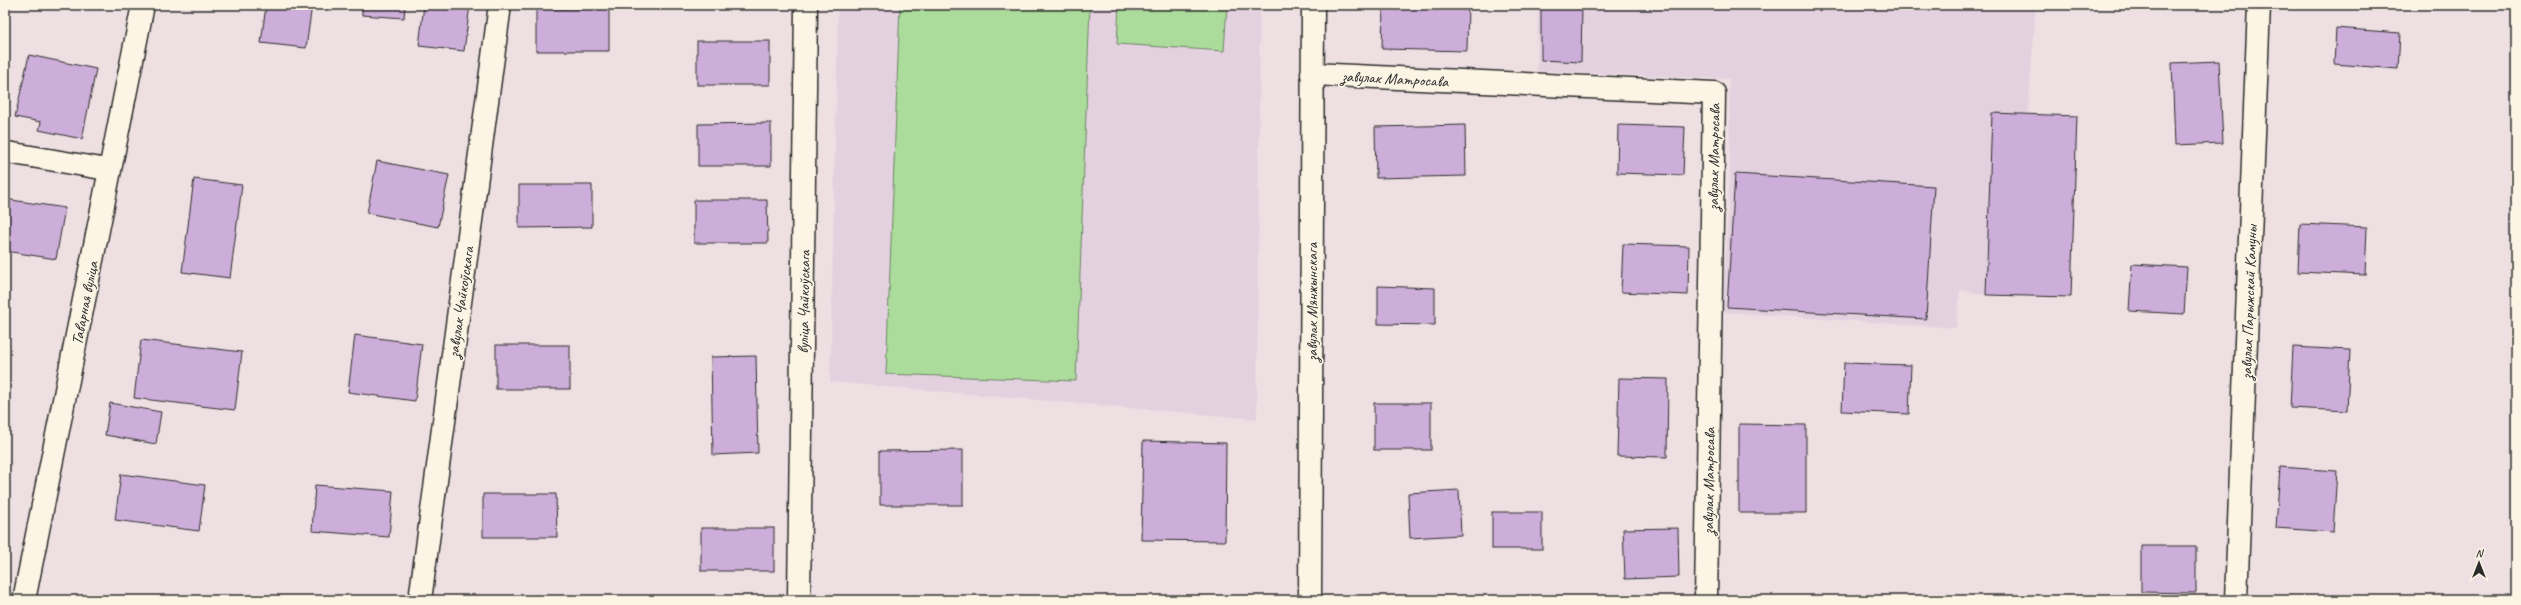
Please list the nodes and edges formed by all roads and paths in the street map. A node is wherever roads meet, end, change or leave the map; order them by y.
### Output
1 (143, 5) edge
2 (500, 5) edge
3 (806, 5) edge
4 (1313, 5) edge
5 (2259, 5) edge
6 (1312, 74) junction
7 (5, 152) edge
8 (110, 170) junction
9 (24, 600) edge
10 (420, 600) edge
11 (799, 600) edge
12 (1310, 600) edge
13 (1706, 600) edge
14 (2236, 600) edge

1 - 8 street, Таварная вуліца
2 - 10 street, завулак Чайкоўскага
3 - 11 street, вуліца Чайкоўскага
4 - 6 street, завулак Мянжынскага
5 - 14 street, завулак Парыжскай Камуны
6 - 12 street, завулак Мянжынскага
6 - 13 street, завулак Матросава
7 - 8 lane
8 - 9 street, Таварная вуліца

